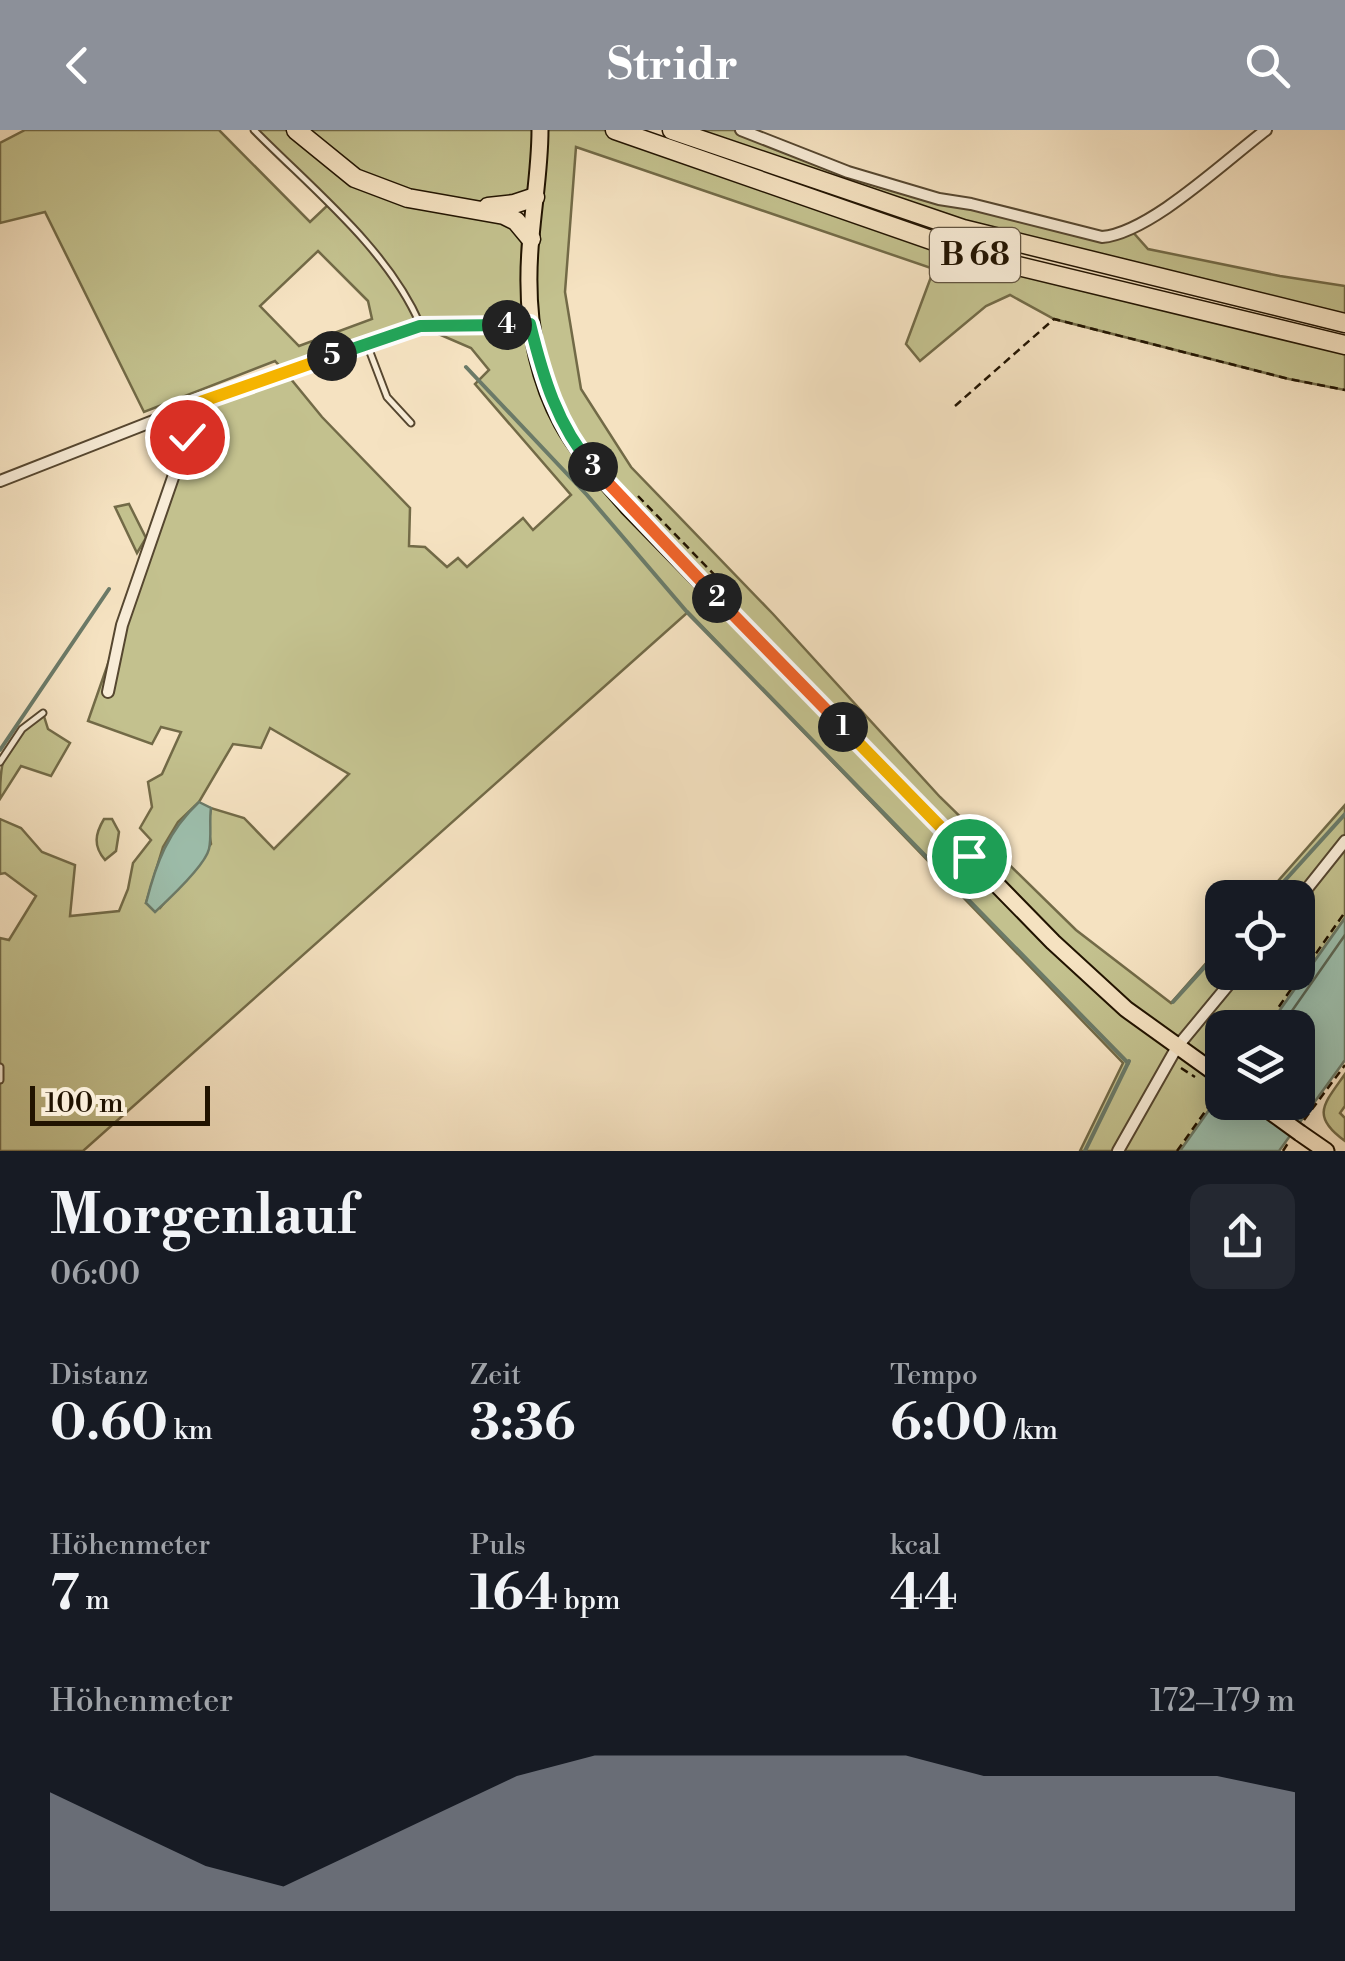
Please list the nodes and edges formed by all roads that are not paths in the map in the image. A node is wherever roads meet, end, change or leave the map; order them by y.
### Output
1 (254, 130) edge
2 (296, 130) edge
3 (616, 130) edge
4 (672, 130) edge
5 (741, 130) edge
6 (1266, 130) edge
7 (540, 138) edge
8 (535, 197) junction
9 (477, 208) junction
10 (530, 239) junction
11 (1345, 323) edge
12 (530, 324) junction
13 (420, 326) junction
14 (368, 344) junction
15 (1345, 345) edge
16 (189, 406) junction
17 (411, 422) dead end
18 (0, 481) edge
19 (108, 692) dead end
20 (43, 713) dead end
21 (0, 762) edge
22 (1345, 841) edge
23 (1314, 880) edge
24 (1225, 990) edge
25 (1174, 1054) junction
26 (0, 1067) edge
27 (1205, 1073) edge
28 (0, 1080) edge
29 (1284, 1120) edge
30 (1118, 1151) edge
31 (1326, 1151) edge

1 - 13 lane
2 - 9 highway
3 - 15 highway, B 68
4 - 11 highway, B 68
5 - 6 street
7 - 8 main road
8 - 9 highway
8 - 10 main road
9 - 10 highway
10 - 12 main road
12 - 13 street
12 - 25 main road
13 - 14 street
14 - 16 street
14 - 17 lane
16 - 18 street
16 - 19 street
20 - 21 lane
22 - 23 street
24 - 25 street
25 - 27 main road
25 - 30 street
26 - 28 lane
29 - 31 main road, bridge

